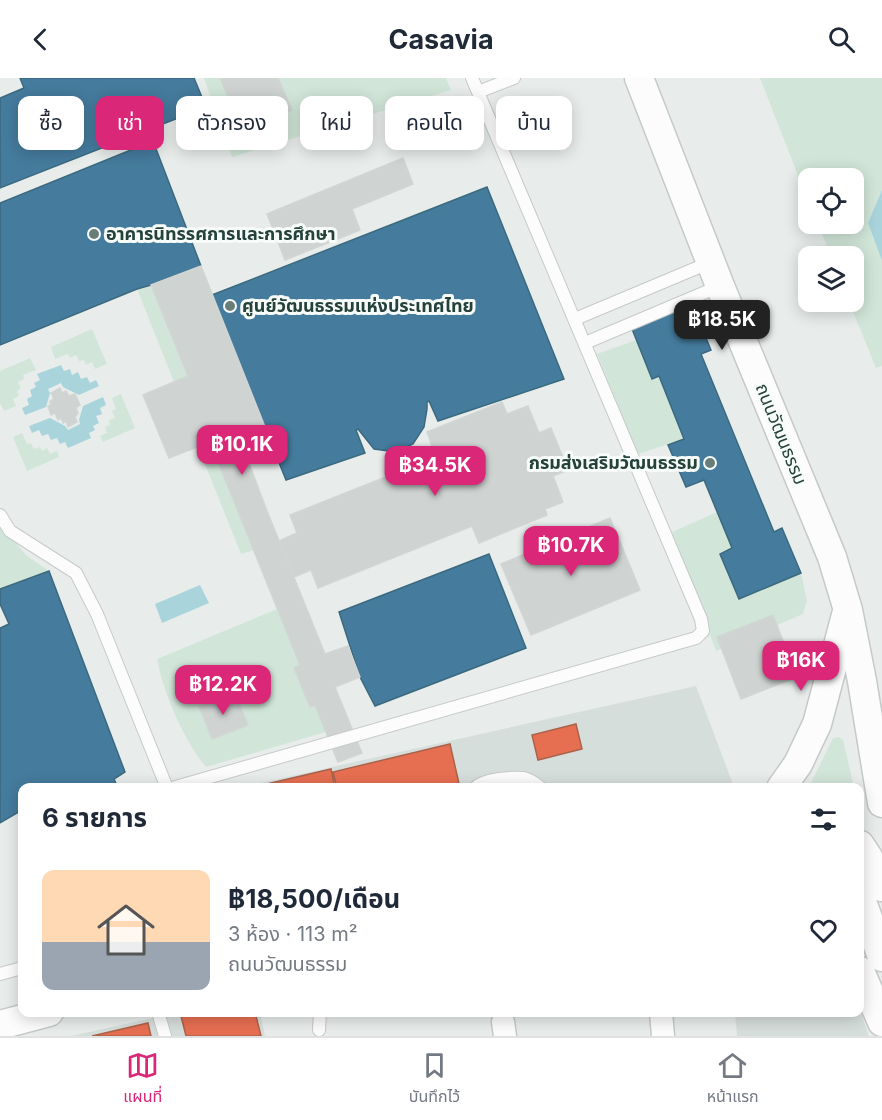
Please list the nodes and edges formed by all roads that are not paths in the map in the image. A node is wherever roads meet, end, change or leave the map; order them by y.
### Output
1 (472, 78) edge
2 (514, 78) edge
3 (639, 78) edge
4 (478, 92) junction
5 (716, 274) junction
6 (575, 319) junction
7 (585, 343) junction
8 (0, 516) edge
9 (848, 610) junction
10 (165, 783) edge
11 (189, 783) edge
12 (482, 783) edge
13 (532, 783) edge
14 (785, 783) edge
15 (882, 802) edge
16 (864, 850) edge
17 (882, 887) edge
18 (864, 907) edge
19 (882, 957) edge
20 (18, 969) edge
21 (0, 974) edge
22 (864, 980) edge
23 (30, 1017) edge
24 (159, 1017) edge
25 (320, 1017) edge
26 (661, 1017) edge
27 (882, 1022) edge
28 (0, 1025) edge
29 (319, 1029) dead end
30 (165, 1036) edge
31 (663, 1036) edge

1 - 4 lane
2 - 4 lane
3 - 5 street, ถนนวัฒนธรรม
4 - 6 lane
5 - 6 lane
5 - 7 lane
5 - 9 street, ถนนวัฒนธรรม
6 - 7 lane
7 - 11 lane
8 - 10 lane
9 - 14 street
9 - 15 street, ถนนวัฒนธรรม
12 - 13 lane
16 - 17 street
18 - 19 street
20 - 21 lane
22 - 27 street
23 - 28 street
24 - 30 lane
25 - 29 lane
26 - 31 street

